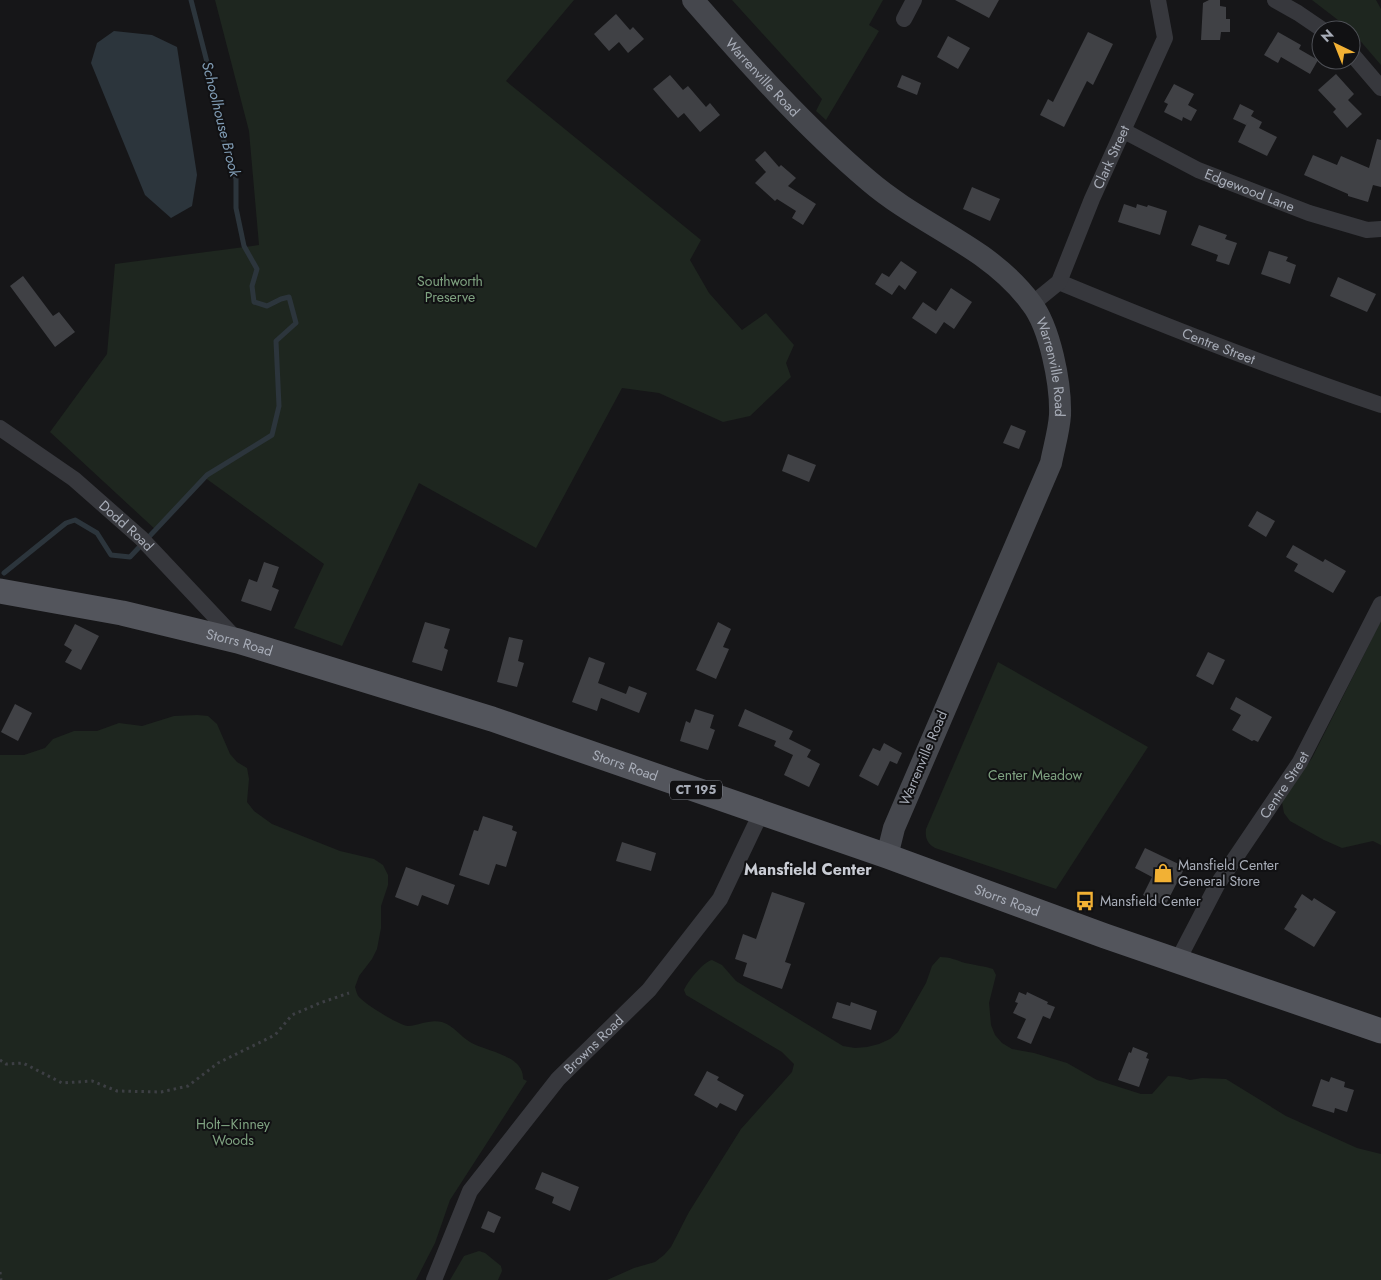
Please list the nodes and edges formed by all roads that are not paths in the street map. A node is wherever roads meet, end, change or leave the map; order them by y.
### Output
1 (693, 0) edge
2 (914, 0) edge
3 (1158, 0) edge
4 (1275, 0) edge
5 (904, 19) dead end
6 (1311, 22) edge
7 (1361, 65) edge
8 (1381, 88) edge
9 (1124, 131) junction
10 (1381, 229) edge
11 (1059, 282) junction
12 (1032, 304) junction
13 (1381, 405) edge
14 (0, 428) edge
15 (0, 591) edge
16 (1381, 604) edge
17 (238, 641) junction
18 (761, 813) junction
19 (887, 856) junction
20 (1178, 960) junction
21 (1381, 1031) edge
22 (434, 1280) edge

1 - 12 main road, Warrenville Road
2 - 5 street
3 - 9 street, Clark Street
4 - 6 street
7 - 8 street
9 - 10 street, Edgewood Lane
9 - 11 street, Clark Street
11 - 12 street, Clark Street
11 - 13 street, Centre Street
12 - 19 main road, Warrenville Road
14 - 17 street, Dodd Road
15 - 17 main road, Storrs Road / CT 195
16 - 20 street, Centre Street
17 - 18 main road, Storrs Road / CT 195
18 - 19 main road, Storrs Road / CT 195
18 - 22 street, Browns Road
19 - 20 main road, Storrs Road / CT 195
20 - 21 main road, Storrs Road / CT 195

